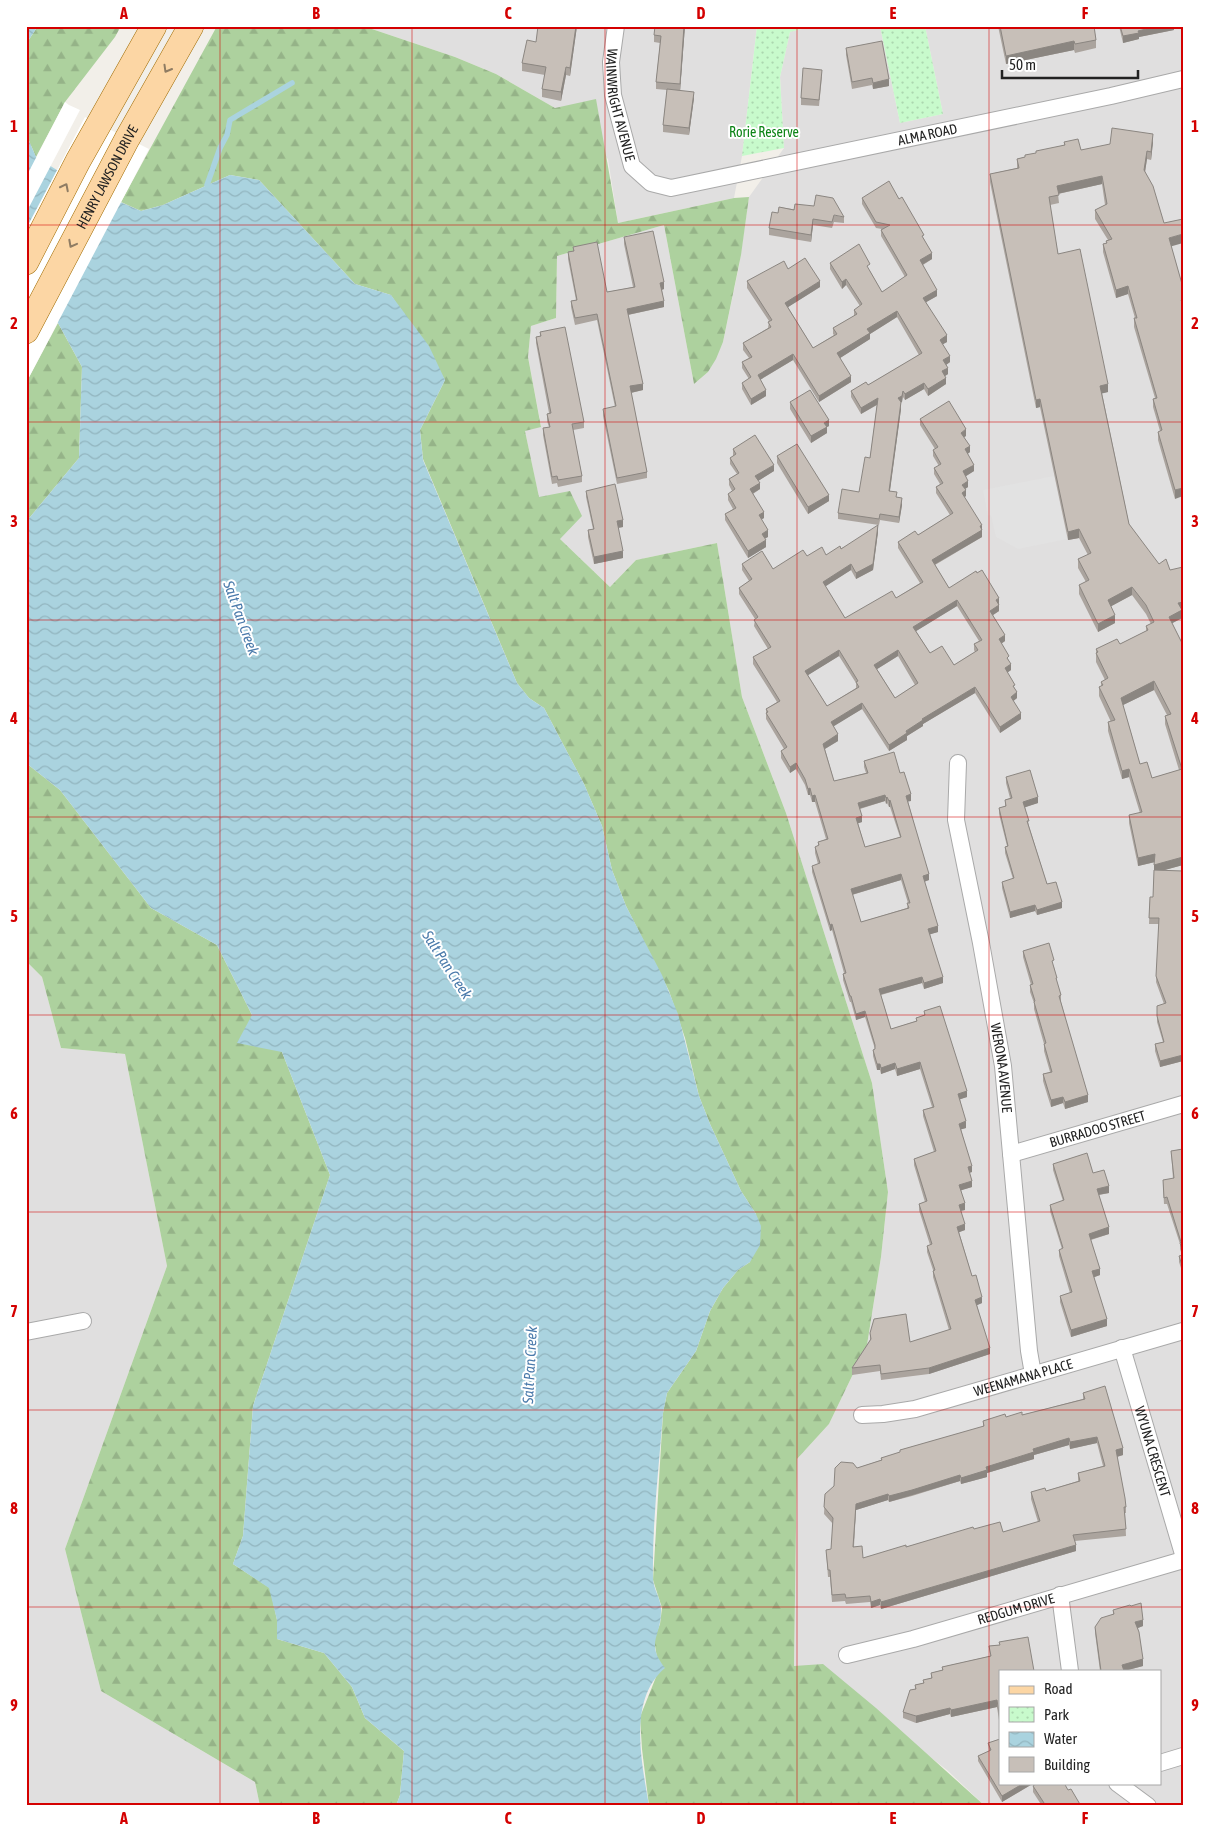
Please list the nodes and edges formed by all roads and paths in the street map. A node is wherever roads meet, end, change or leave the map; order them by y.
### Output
1 (154, 26) edge
2 (191, 26) edge
3 (616, 26) edge
4 (1183, 79) edge
5 (671, 188) joint
6 (26, 262) edge
7 (26, 331) edge
8 (958, 763) dead end
9 (1183, 1104) edge
10 (1011, 1154) junction
11 (84, 1321) dead end
12 (1183, 1330) edge
13 (26, 1332) edge
14 (1122, 1348) junction
15 (1033, 1374) junction
16 (862, 1415) dead end
17 (1183, 1554) edge
18 (1183, 1560) edge
19 (1060, 1595) junction
20 (847, 1655) dead end
21 (1070, 1670) edge
22 (1183, 1756) edge
23 (1162, 1762) edge
24 (1120, 1784) edge
25 (1148, 1806) edge

6 -> 1 main road
2 -> 7 main road, HENRY LAWSON DRIVE
3 - 5 street, WAINWRIGHT AVENUE
4 - 5 street, ALMA ROAD
8 - 10 street, WERONA AVENUE
9 - 10 street, BURRADOO STREET
10 - 15 street, WERONA AVENUE
11 - 13 street
12 - 14 street, WEENAMANA PLACE
14 - 15 street, WEENAMANA PLACE
14 - 17 street, WYUNA CRESCENT
15 - 16 street, WEENAMANA PLACE
18 - 19 street, REDGUM DRIVE
19 - 20 street, REDGUM DRIVE
19 - 21 street
22 - 23 street
24 - 25 street

